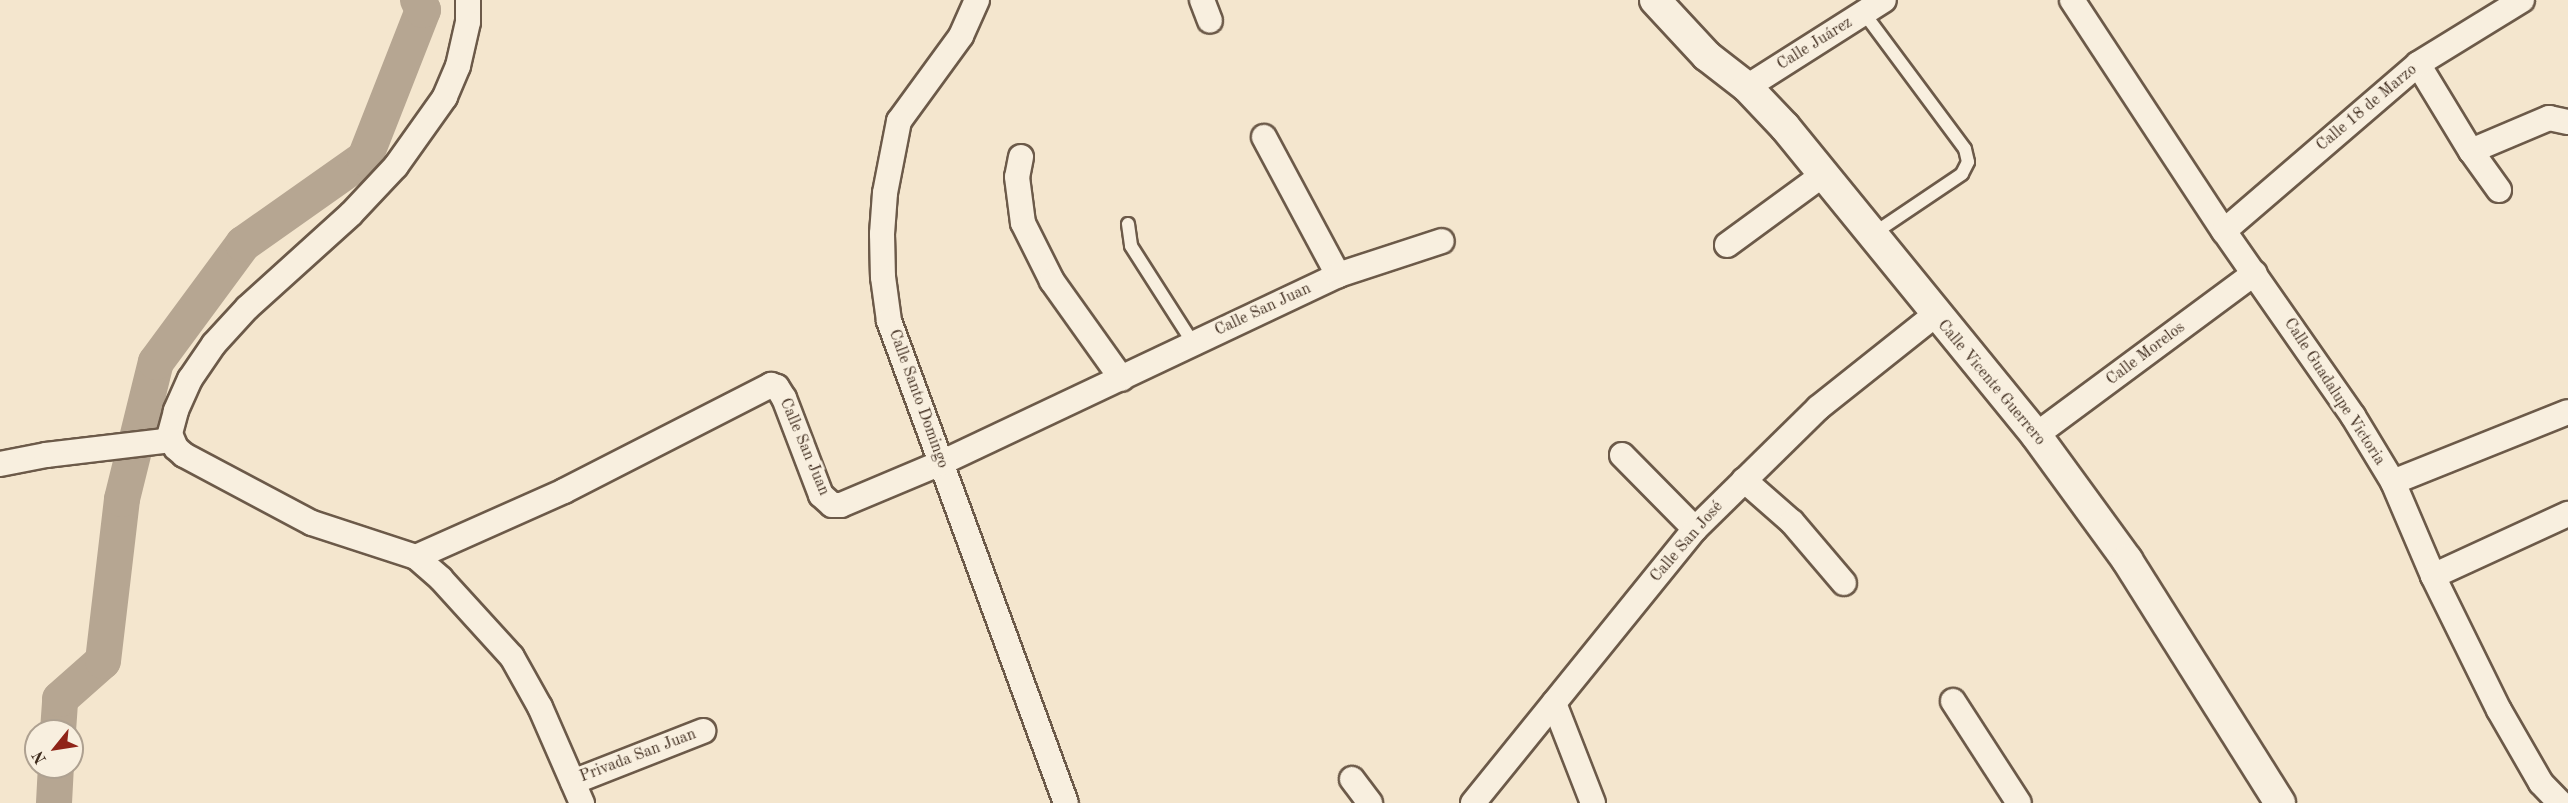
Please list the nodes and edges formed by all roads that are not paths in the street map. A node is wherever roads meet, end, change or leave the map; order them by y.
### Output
1 (468, 0) edge
2 (977, 0) edge
3 (1655, 0) edge
4 (2073, 0) edge
5 (2520, 0) edge
6 (1874, 6) edge
7 (2418, 64) junction
8 (1747, 87) junction
9 (2568, 122) edge
10 (1264, 136) dead end
11 (2471, 151) junction
12 (1021, 157) dead end
13 (1824, 174) junction
14 (2499, 190) dead end
15 (1128, 224) dead end
16 (2224, 231) junction
17 (1873, 234) junction
18 (1442, 241) dead end
19 (1727, 245) dead end
20 (2255, 273) junction
21 (1338, 275) junction
22 (1935, 315) junction
23 (1193, 343) junction
24 (1122, 379) junction
25 (2568, 412) edge
26 (2036, 435) junction
27 (171, 440) junction
28 (1622, 455) dead end
29 (941, 463) junction
30 (0, 464) edge
31 (1744, 480) junction
32 (2393, 482) junction
33 (2568, 514) edge
34 (1695, 529) junction
35 (416, 557) junction
36 (2433, 576) junction
37 (1844, 583) dead end
38 (1953, 701) dead end
39 (1554, 703) junction
40 (703, 731) dead end
41 (1352, 779) dead end
42 (578, 792) edge
43 (2272, 800) edge
44 (1066, 803) edge
45 (1370, 803) edge
46 (1473, 803) edge
47 (1593, 803) edge
48 (2019, 803) edge
49 (2560, 803) edge

1 - 27 street
2 - 29 street, Calle Santo Domingo
3 - 8 street, Calle Vicente Guerrero
4 - 16 street, Calle Guadalupe Victoria
5 - 7 street, Calle 18 de Marzo
6 - 8 street, Calle Juárez
6 - 17 lane
7 - 11 street
7 - 16 street, Calle 18 de Marzo
8 - 13 street, Calle Vicente Guerrero
9 - 11 street
10 - 21 street
11 - 14 street
12 - 24 street
13 - 17 street, Calle Vicente Guerrero
13 - 19 street
15 - 23 lane
16 - 20 street, Calle Guadalupe Victoria
17 - 22 street, Calle Vicente Guerrero
18 - 21 street, Calle San Juan
20 - 26 street, Calle Morelos
20 - 32 street, Calle Guadalupe Victoria
21 - 23 street, Calle San Juan
22 - 26 street, Calle Vicente Guerrero
22 - 31 street, Calle San José
23 - 24 street, Calle San Juan
24 - 29 street, Calle San Juan
25 - 32 street
26 - 43 street, Calle Vicente Guerrero
27 - 30 street
27 - 35 street
28 - 34 street
29 - 35 street, Calle San Juan
29 - 44 street, Calle Santo Domingo
31 - 34 street, Calle San José
31 - 37 street
32 - 36 street, Calle Guadalupe Victoria
33 - 36 street
34 - 39 street, Calle San José
35 - 42 street
36 - 49 street, Calle Guadalupe Victoria
38 - 48 street
39 - 46 street, Calle San José
39 - 47 street
40 - 42 street, Privada San Juan
41 - 45 street

